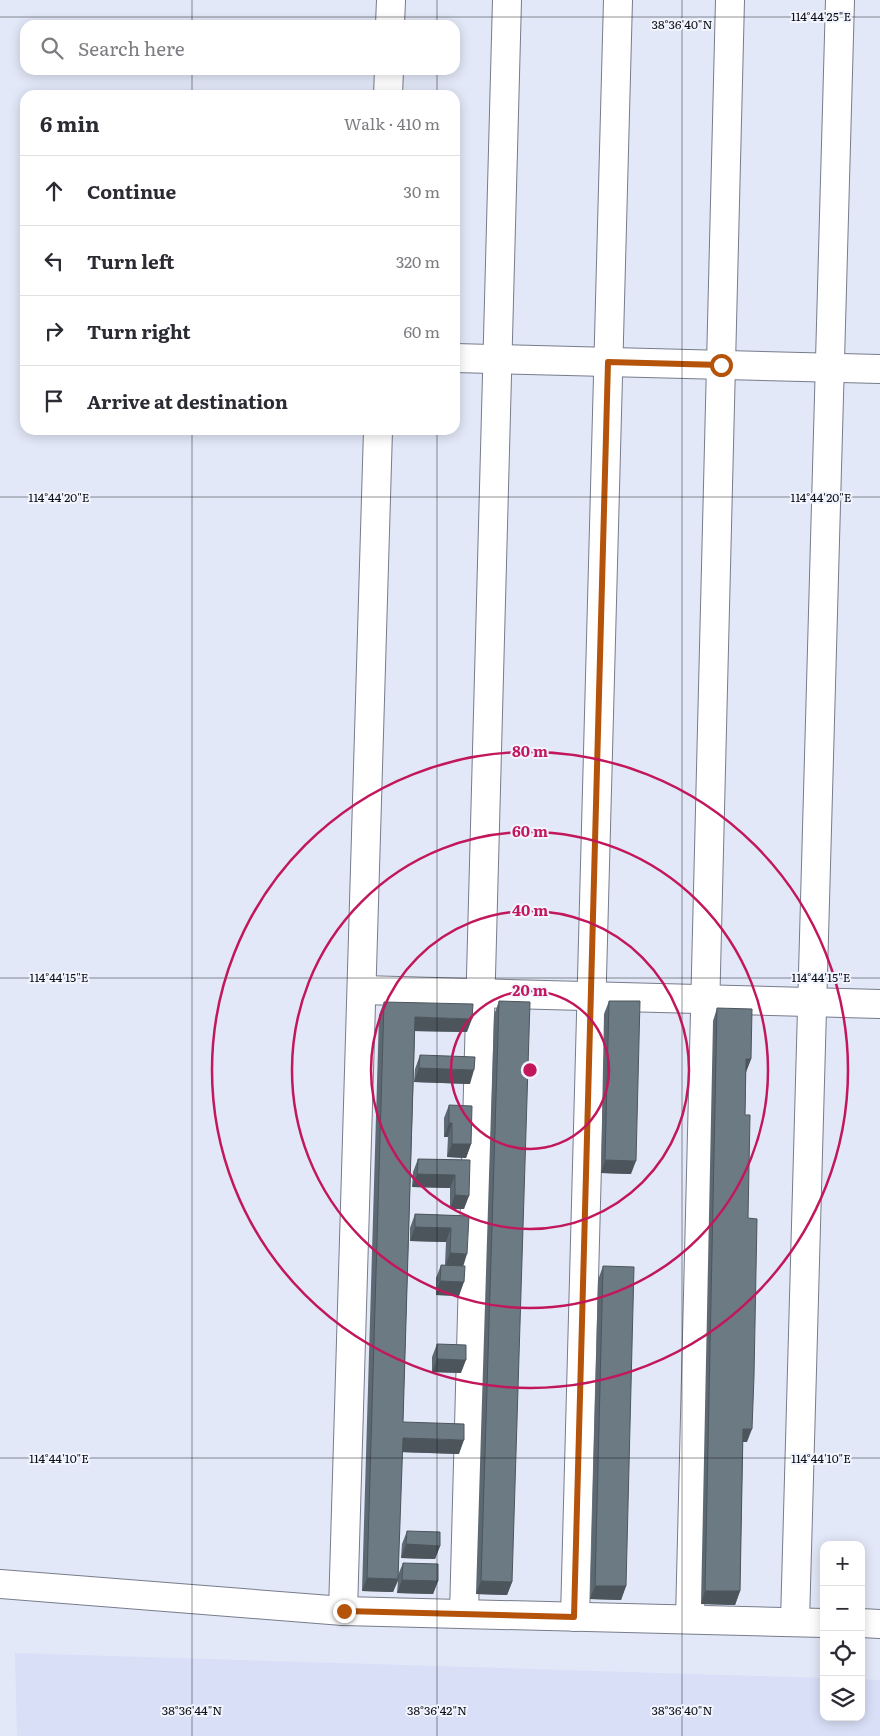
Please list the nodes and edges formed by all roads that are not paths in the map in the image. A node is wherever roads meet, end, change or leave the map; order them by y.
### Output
1 (391, 0) edge
2 (507, 0) edge
3 (618, 0) edge
4 (730, 0) edge
5 (840, 0) edge
6 (390, 20) edge
7 (388, 75) edge
8 (388, 90) edge
9 (460, 358) edge
10 (497, 359) junction
11 (608, 362) junction
12 (721, 365) junction
13 (830, 367) junction
14 (880, 369) edge
15 (378, 435) edge
16 (362, 990) junction
17 (481, 993) junction
18 (591, 996) junction
19 (706, 999) junction
20 (813, 1002) junction
21 (880, 1004) edge
22 (0, 1584) edge
23 (344, 1611) junction
24 (464, 1614) junction
25 (574, 1617) junction
26 (690, 1619) junction
27 (795, 1622) junction
28 (820, 1622) edge
29 (865, 1624) edge
30 (880, 1624) edge

1 - 6 street
2 - 10 street
3 - 11 street
4 - 12 street
5 - 13 street
7 - 8 street
9 - 10 street
10 - 11 street
10 - 17 street
11 - 12 street
11 - 18 street
12 - 13 street
12 - 19 street
13 - 14 street
13 - 20 street
15 - 16 street
16 - 17 street
16 - 23 street
17 - 18 street
17 - 24 street
18 - 19 street
18 - 25 street
19 - 20 street
19 - 26 street
20 - 21 street
20 - 27 street
22 - 23 street
23 - 24 street
24 - 25 street
25 - 26 street
26 - 27 street
27 - 28 street
29 - 30 street

